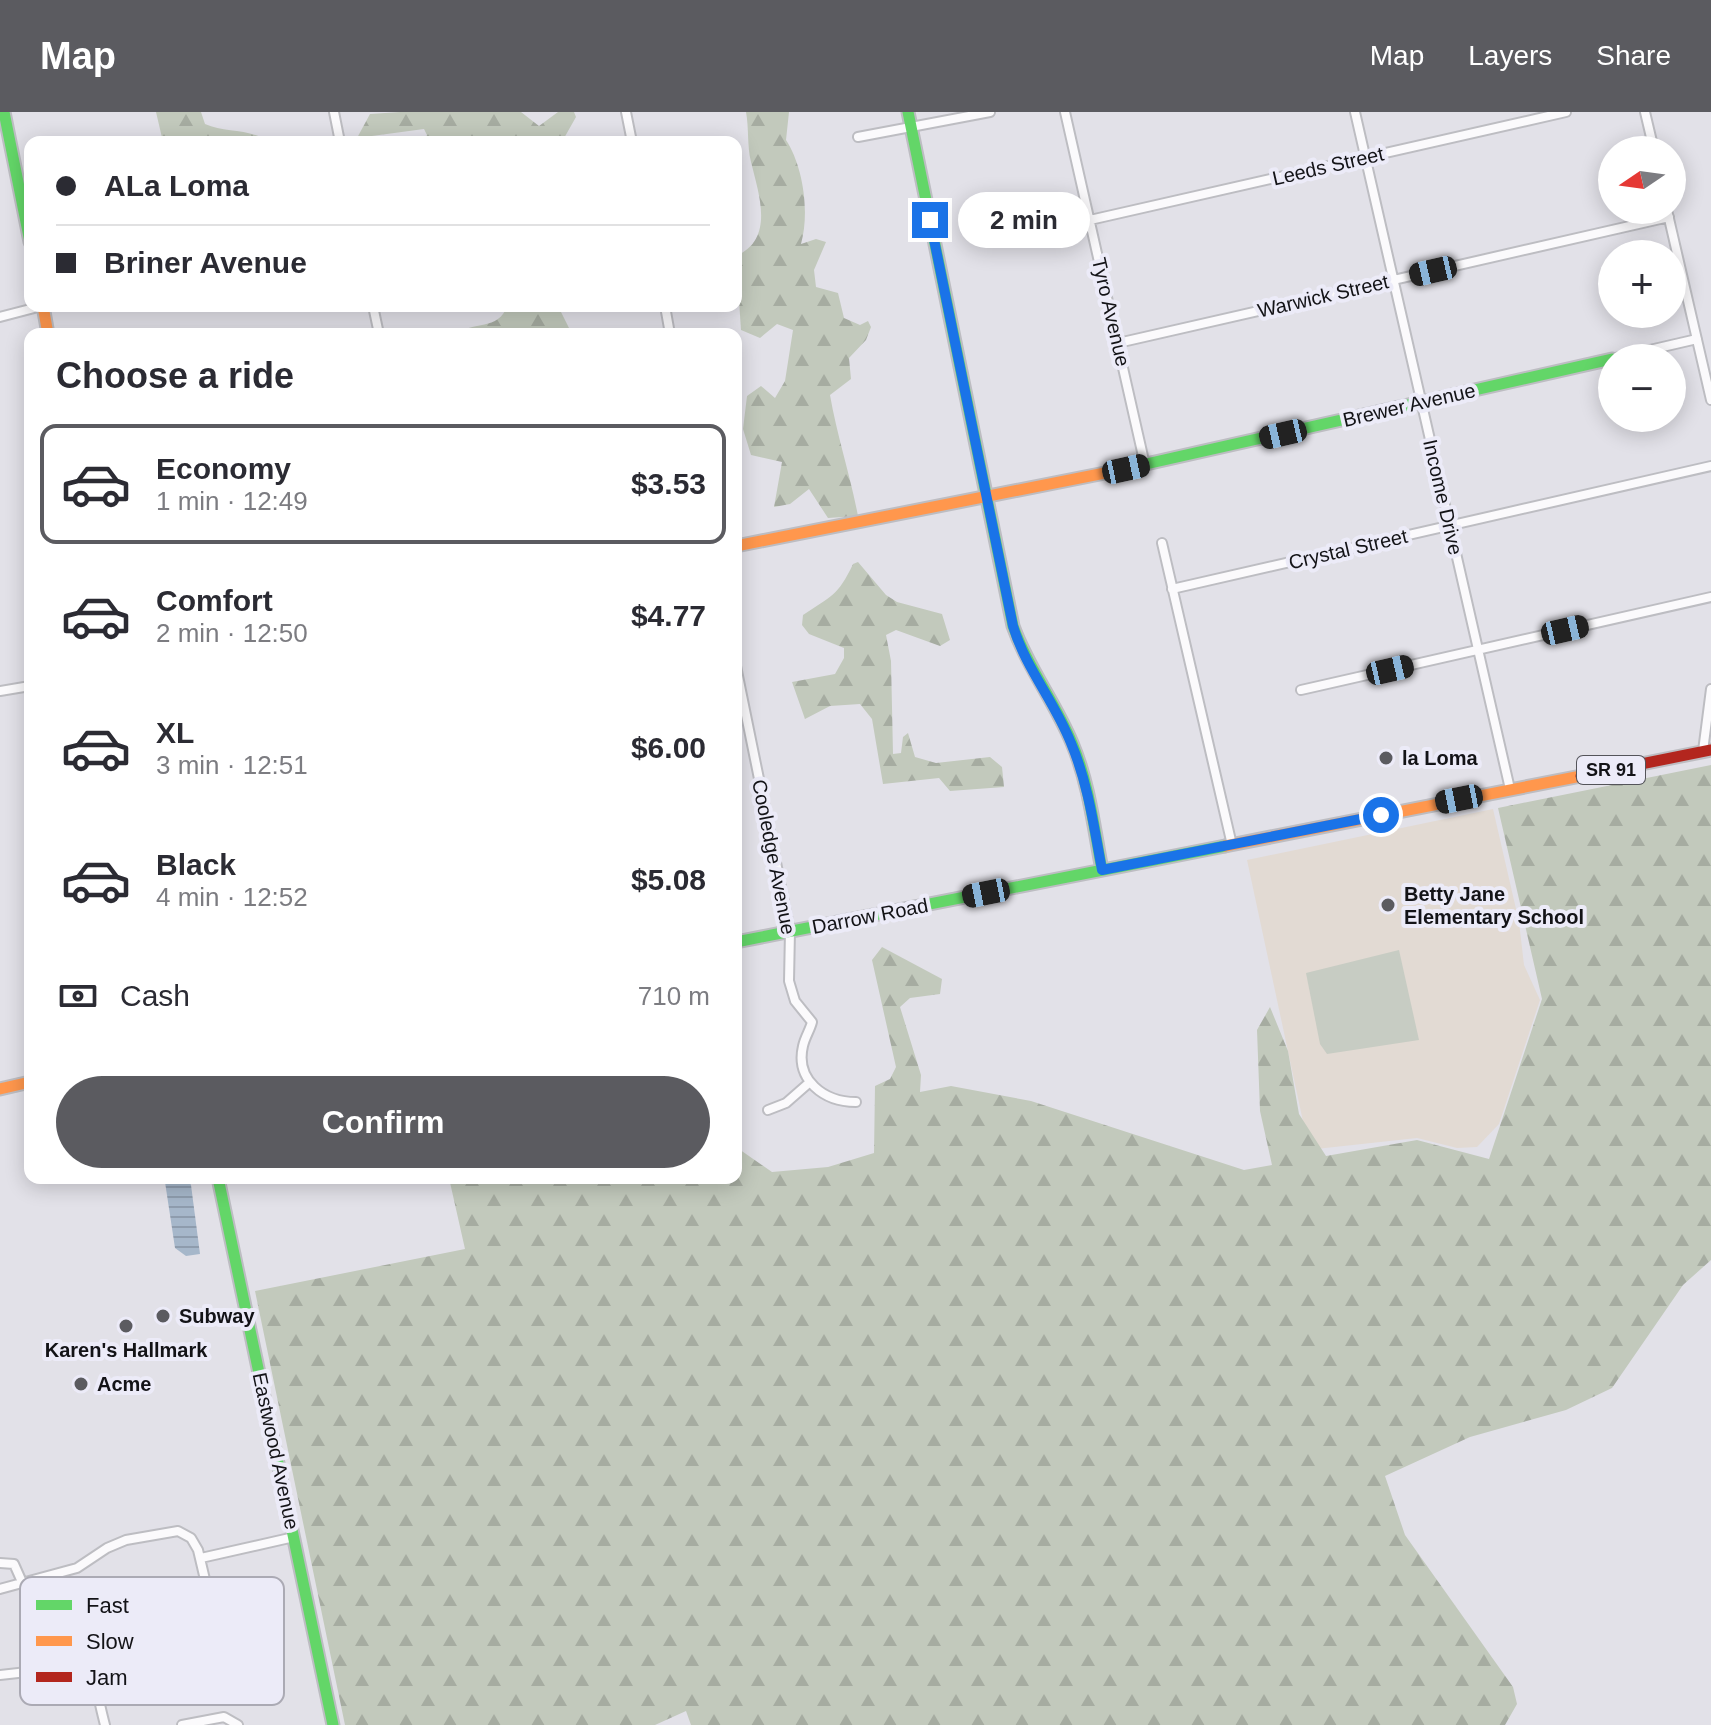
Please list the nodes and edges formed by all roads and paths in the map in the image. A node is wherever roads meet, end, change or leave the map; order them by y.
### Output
1 (4, 112) edge
2 (334, 112) edge
3 (626, 112) edge
4 (908, 112) edge
5 (990, 112) edge
6 (1065, 112) edge
7 (1355, 112) edge
8 (1566, 112) edge
9 (1645, 112) edge
10 (911, 128) junction
11 (339, 136) edge
12 (631, 136) edge
13 (1651, 136) edge
14 (858, 137) dead end
15 (1366, 158) junction
16 (24, 212) edge
17 (1090, 220) junction
18 (1623, 224) edge
19 (1671, 224) edge
20 (1393, 280) junction
21 (24, 311) edge
22 (0, 317) edge
23 (1697, 339) junction
24 (1118, 343) junction
25 (1675, 344) edge
26 (1598, 362) edge
27 (1711, 400) edge
28 (1421, 403) junction
29 (1145, 465) junction
30 (1711, 466) edge
31 (985, 497) junction
32 (1450, 527) junction
33 (1162, 543) dead end
34 (742, 545) edge
35 (1172, 589) junction
36 (1711, 597) edge
37 (1478, 650) junction
38 (24, 687) edge
39 (1711, 689) edge
40 (1301, 690) dead end
41 (0, 691) edge
42 (742, 695) edge
43 (1707, 750) edge
44 (1510, 789) junction
45 (1232, 845) junction
46 (1102, 870) junction
47 (790, 931) junction
48 (742, 941) edge
49 (810, 1082) junction
50 (24, 1083) edge
51 (0, 1089) edge
52 (856, 1102) dead end
53 (768, 1110) dead end
54 (219, 1184) edge
55 (294, 1537) junction
56 (201, 1558) junction
57 (0, 1563) edge
58 (42, 1577) edge
59 (204, 1577) edge
60 (20, 1578) edge
61 (20, 1583) edge
62 (0, 1589) edge
63 (20, 1672) edge
64 (0, 1675) edge
65 (101, 1705) edge
66 (105, 1725) edge
67 (182, 1725) edge
68 (238, 1725) edge
69 (333, 1725) edge

1 - 16 street
2 - 11 street
3 - 12 street
4 - 10 street
5 - 10 street
6 - 17 street, Tyro Avenue
7 - 15 street, Income Drive
8 - 15 street, Leeds Street
9 - 13 street
10 - 14 street
10 - 31 street
15 - 17 street, Leeds Street
15 - 20 street, Income Drive
17 - 24 street, Tyro Avenue
18 - 20 street, Warwick Street
19 - 23 street
20 - 24 street, Warwick Street
20 - 28 street, Income Drive
21 - 22 street
23 - 25 street, Brewer Avenue
23 - 27 street
24 - 29 street, Tyro Avenue
26 - 28 street, Brewer Avenue
28 - 29 street, Brewer Avenue
28 - 32 street, Income Drive
29 - 31 street, Brewer Avenue
30 - 32 street, Crystal Street
31 - 34 street, Brewer Avenue
31 - 46 street
32 - 35 street, Crystal Street
32 - 37 street, Income Drive
33 - 35 street
35 - 45 street
36 - 37 street
37 - 40 street
37 - 44 street, Income Drive
38 - 41 street
39 - 43 street
42 - 47 street, Cooledge Avenue
43 - 44 street, Darrow Road / SR 91
44 - 45 street, Darrow Road / SR 91
45 - 46 street, Darrow Road / SR 91
46 - 47 street, Darrow Road / SR 91
47 - 48 street, Darrow Road / SR 91
47 - 49 street, Cooledge Avenue
49 - 52 street
49 - 53 street
50 - 51 street
54 - 55 street, Eastwood Avenue
55 - 56 street
55 - 69 street, Eastwood Avenue
56 - 58 street
56 - 59 street
57 - 60 street
61 - 62 street
63 - 64 street
65 - 66 street
67 - 68 street

